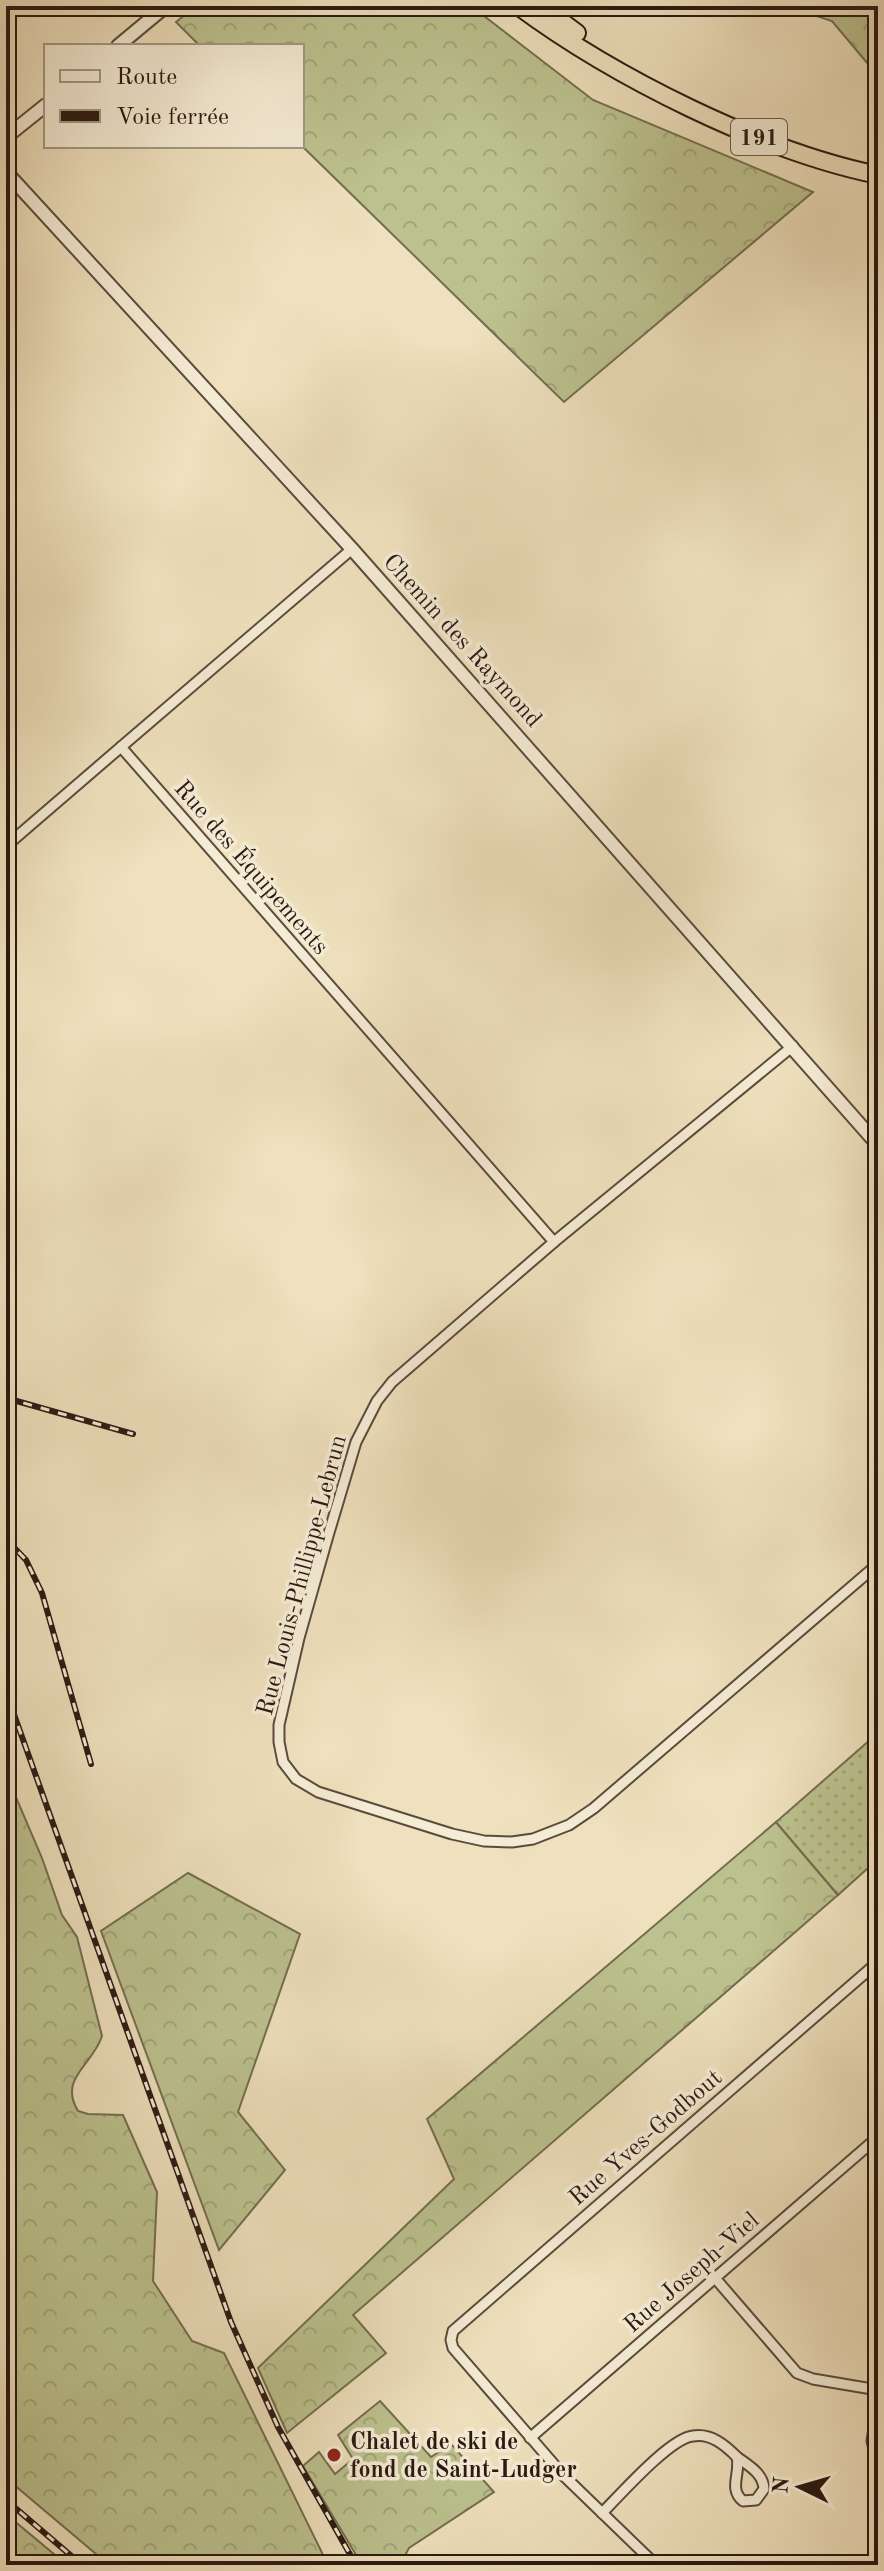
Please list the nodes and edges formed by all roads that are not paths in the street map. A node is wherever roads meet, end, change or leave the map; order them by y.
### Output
1 (166, 6) edge
2 (518, 6) edge
3 (541, 6) edge
4 (120, 44) edge
5 (646, 85) junction
6 (44, 107) edge
7 (6, 137) edge
8 (6, 172) edge
9 (878, 175) edge
10 (352, 549) junction
11 (121, 747) junction
12 (6, 846) edge
13 (793, 1046) junction
14 (878, 1145) edge
15 (554, 1242) junction
16 (878, 1564) edge
17 (878, 1962) edge
18 (878, 2137) edge
19 (715, 2278) junction
20 (878, 2390) edge
21 (878, 2401) edge
22 (530, 2438) junction
23 (737, 2457) junction
24 (878, 2465) edge
25 (602, 2513) junction
26 (656, 2565) edge

1 - 4 street
2 - 5 highway, 191
3 - 5 highway, 191
5 - 9 highway, 191
6 - 7 street
8 - 10 street, Chemin des Raymond
10 - 11 street
10 - 13 street, Chemin des Raymond
11 - 12 street
11 - 15 street, Rue des Équipements
13 - 14 street, Chemin des Raymond
13 - 15 street, Rue Louis-Phillippe-Lebrun
15 - 16 street, Rue Louis-Phillippe-Lebrun
17 - 22 street, Rue Yves-Godbout
18 - 19 street, Rue Joseph-Viel
19 - 20 street
19 - 22 street, Rue Joseph-Viel
21 - 24 street
22 - 25 street
23 - 23 street
23 - 25 street
25 - 26 street

